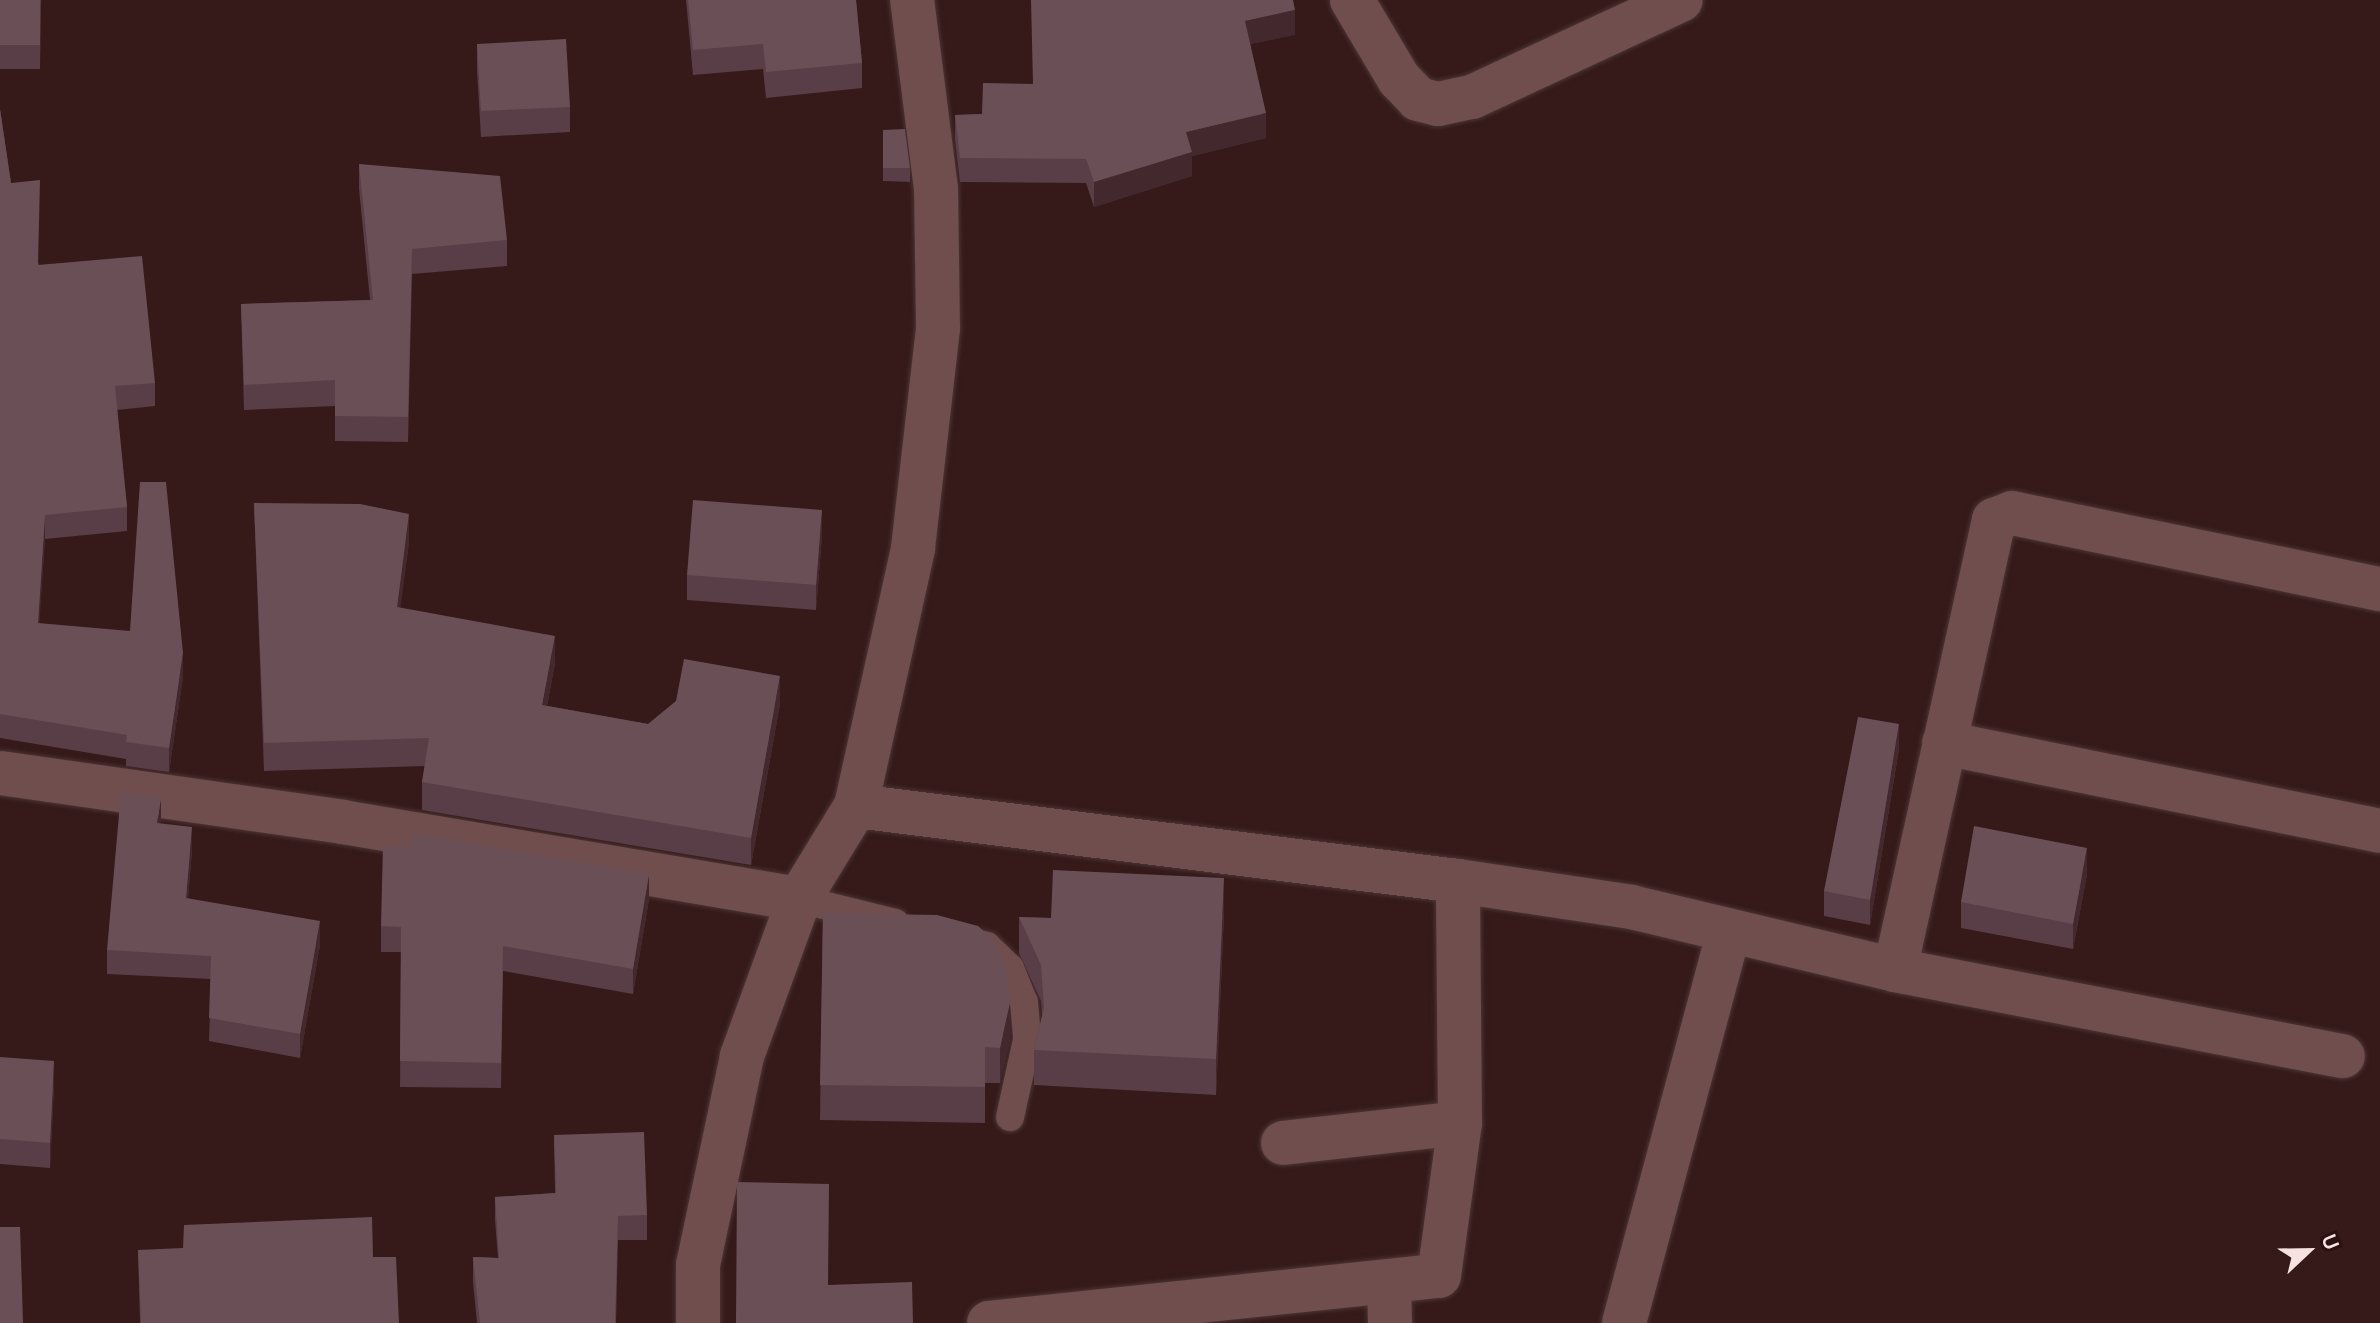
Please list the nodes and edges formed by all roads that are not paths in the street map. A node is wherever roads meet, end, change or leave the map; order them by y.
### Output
1 (912, 0) edge
2 (1352, 0) edge
3 (1681, 0) edge
4 (2380, 589) edge
5 (1944, 743) junction
6 (0, 773) edge
7 (856, 806) junction
8 (2380, 831) edge
9 (1458, 881) junction
10 (799, 899) junction
11 (922, 930) edge
12 (1729, 932) junction
13 (950, 937) edge
14 (1895, 970) junction
15 (2343, 1056) dead end
16 (1010, 1117) dead end
17 (1460, 1123) junction
18 (1283, 1143) dead end
19 (1390, 1302) edge
20 (698, 1323) edge
21 (989, 1323) edge
22 (1624, 1323) edge

1 - 7 street
2 - 3 street
4 - 5 street
5 - 8 street
5 - 14 street
6 - 10 street
7 - 9 street
7 - 10 street
9 - 12 street
9 - 17 street
10 - 11 lane
10 - 20 street
12 - 14 street
12 - 22 street
13 - 16 lane
14 - 15 street
17 - 18 street
17 - 19 street
19 - 21 street

